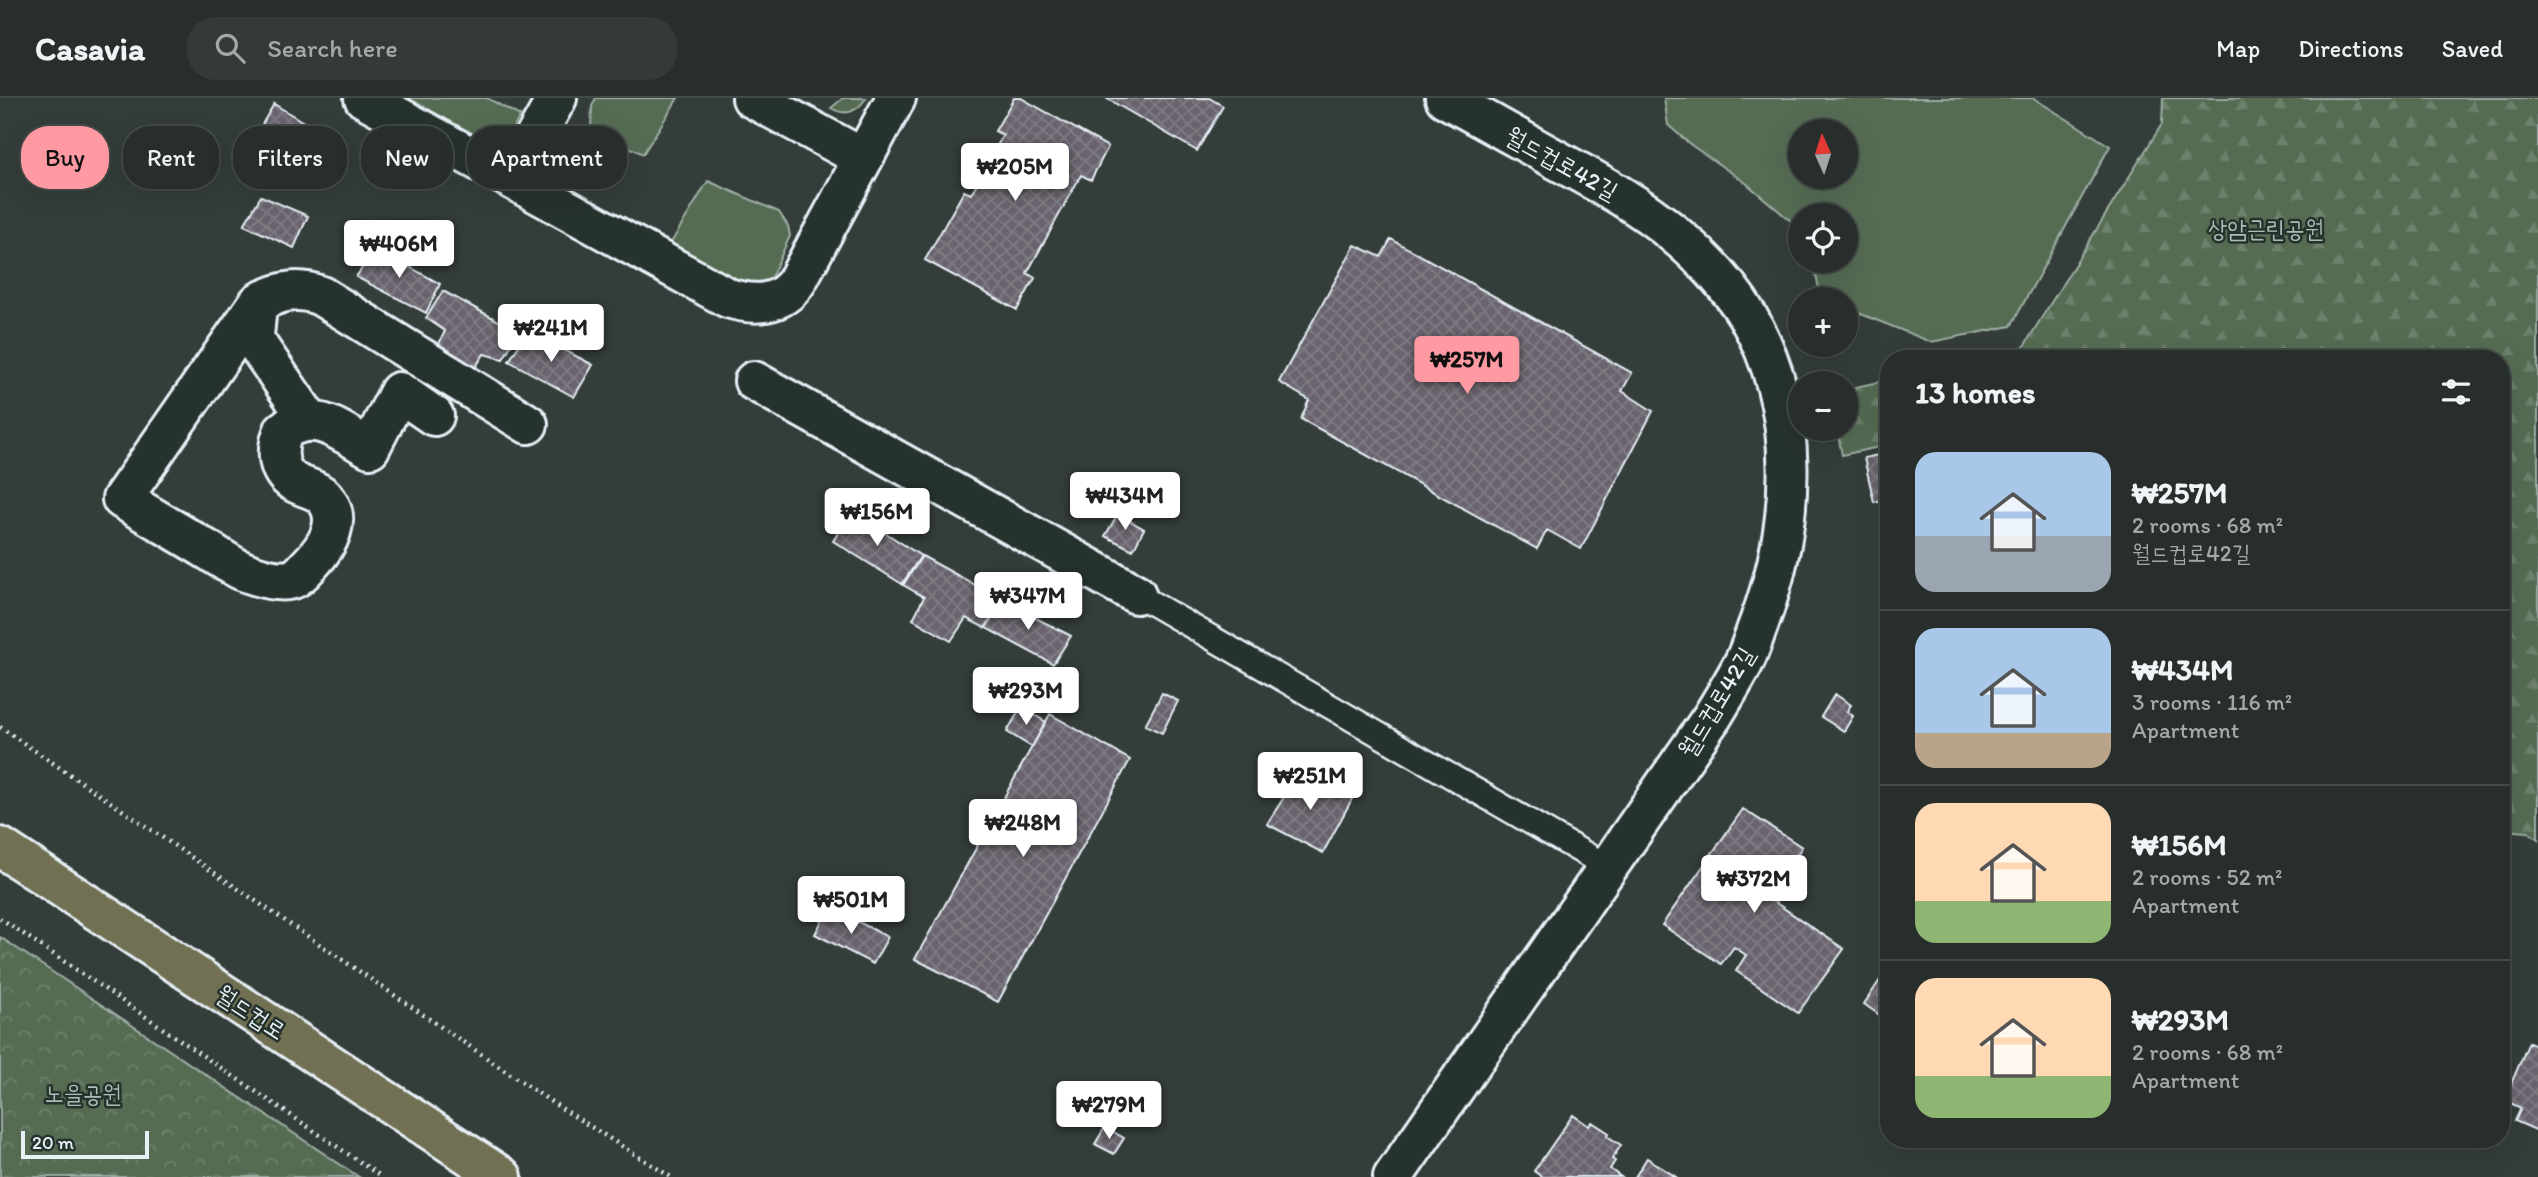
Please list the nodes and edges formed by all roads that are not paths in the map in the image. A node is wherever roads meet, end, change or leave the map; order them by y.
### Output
1 (364, 98) edge
2 (557, 98) edge
3 (752, 98) edge
4 (896, 98) edge
5 (1446, 98) edge
6 (541, 126) edge
7 (863, 158) junction
8 (257, 305) junction
9 (754, 381) dead end
10 (435, 416) dead end
11 (309, 420) junction
12 (528, 424) dead end
13 (1136, 594) joint
14 (0, 847) edge
15 (1608, 867) junction
16 (502, 1177) edge
17 (1393, 1177) edge

1 - 7 street
2 - 6 street
3 - 7 street
4 - 7 street
5 - 15 street, 월드컵로42길
8 - 11 street
8 - 11 street
8 - 12 street
9 - 13 street
10 - 11 street
13 - 15 lane
14 - 16 main road, 월드컵로
15 - 17 street, 월드컵로42길

